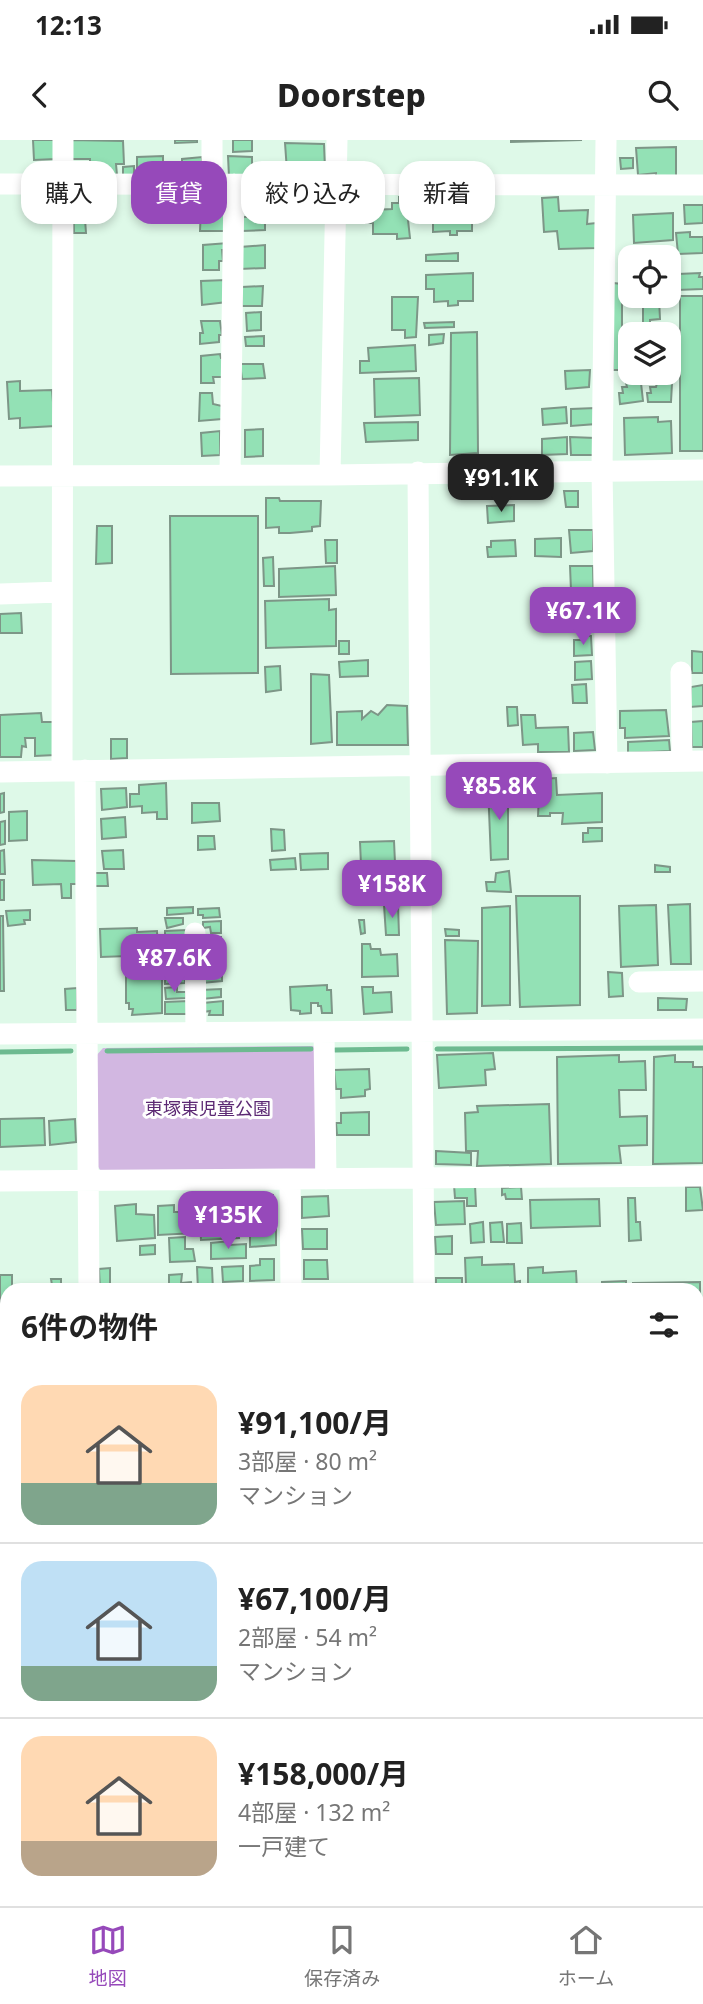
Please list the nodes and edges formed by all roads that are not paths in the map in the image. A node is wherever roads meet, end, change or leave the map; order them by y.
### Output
1 (63, 140) edge
2 (212, 140) edge
3 (337, 140) edge
4 (606, 140) edge
5 (63, 161) edge
6 (212, 161) edge
7 (337, 161) edge
8 (0, 184) edge
9 (21, 184) edge
10 (227, 184) edge
11 (234, 184) junction
12 (241, 184) edge
13 (385, 184) edge
14 (606, 184) junction
15 (703, 185) edge
16 (64, 224) edge
17 (336, 224) edge
18 (602, 470) junction
19 (703, 470) edge
20 (418, 472) junction
21 (230, 475) junction
22 (330, 475) junction
23 (0, 476) edge
24 (62, 476) junction
25 (61, 592) junction
26 (0, 594) edge
27 (681, 672) dead end
28 (692, 761) edge
29 (607, 763) junction
30 (421, 765) junction
31 (85, 769) junction
32 (62, 771) junction
33 (0, 772) edge
34 (195, 933) dead end
35 (703, 981) edge
36 (639, 982) dead end
37 (703, 1029) edge
38 (421, 1031) junction
39 (324, 1032) junction
40 (88, 1033) junction
41 (197, 1033) junction
42 (0, 1034) edge
43 (703, 1177) edge
44 (422, 1178) junction
45 (290, 1179) junction
46 (326, 1179) junction
47 (88, 1180) junction
48 (0, 1181) edge
49 (89, 1283) edge
50 (291, 1283) edge
51 (424, 1283) edge

1 - 5 street
2 - 6 street
3 - 7 street
4 - 14 street
8 - 9 street
10 - 11 street
11 - 12 street
11 - 21 street
13 - 14 street
14 - 15 street
14 - 18 street
16 - 24 street
17 - 22 street
18 - 19 street
18 - 20 street
18 - 29 street
20 - 22 street
20 - 30 street
21 - 22 street
21 - 24 street
23 - 24 street
24 - 25 street
25 - 26 street
25 - 32 street
27 - 28 street
28 - 29 street
29 - 30 street
30 - 31 street
30 - 38 street
31 - 32 street
31 - 40 street
32 - 33 street
34 - 41 street
35 - 36 street
37 - 38 street
38 - 39 street
38 - 44 street
39 - 41 street
39 - 46 street
40 - 41 street
40 - 42 street
40 - 47 street
43 - 44 street
44 - 46 street
44 - 51 street
45 - 46 street
45 - 47 street
45 - 50 street
47 - 48 street
47 - 49 street

